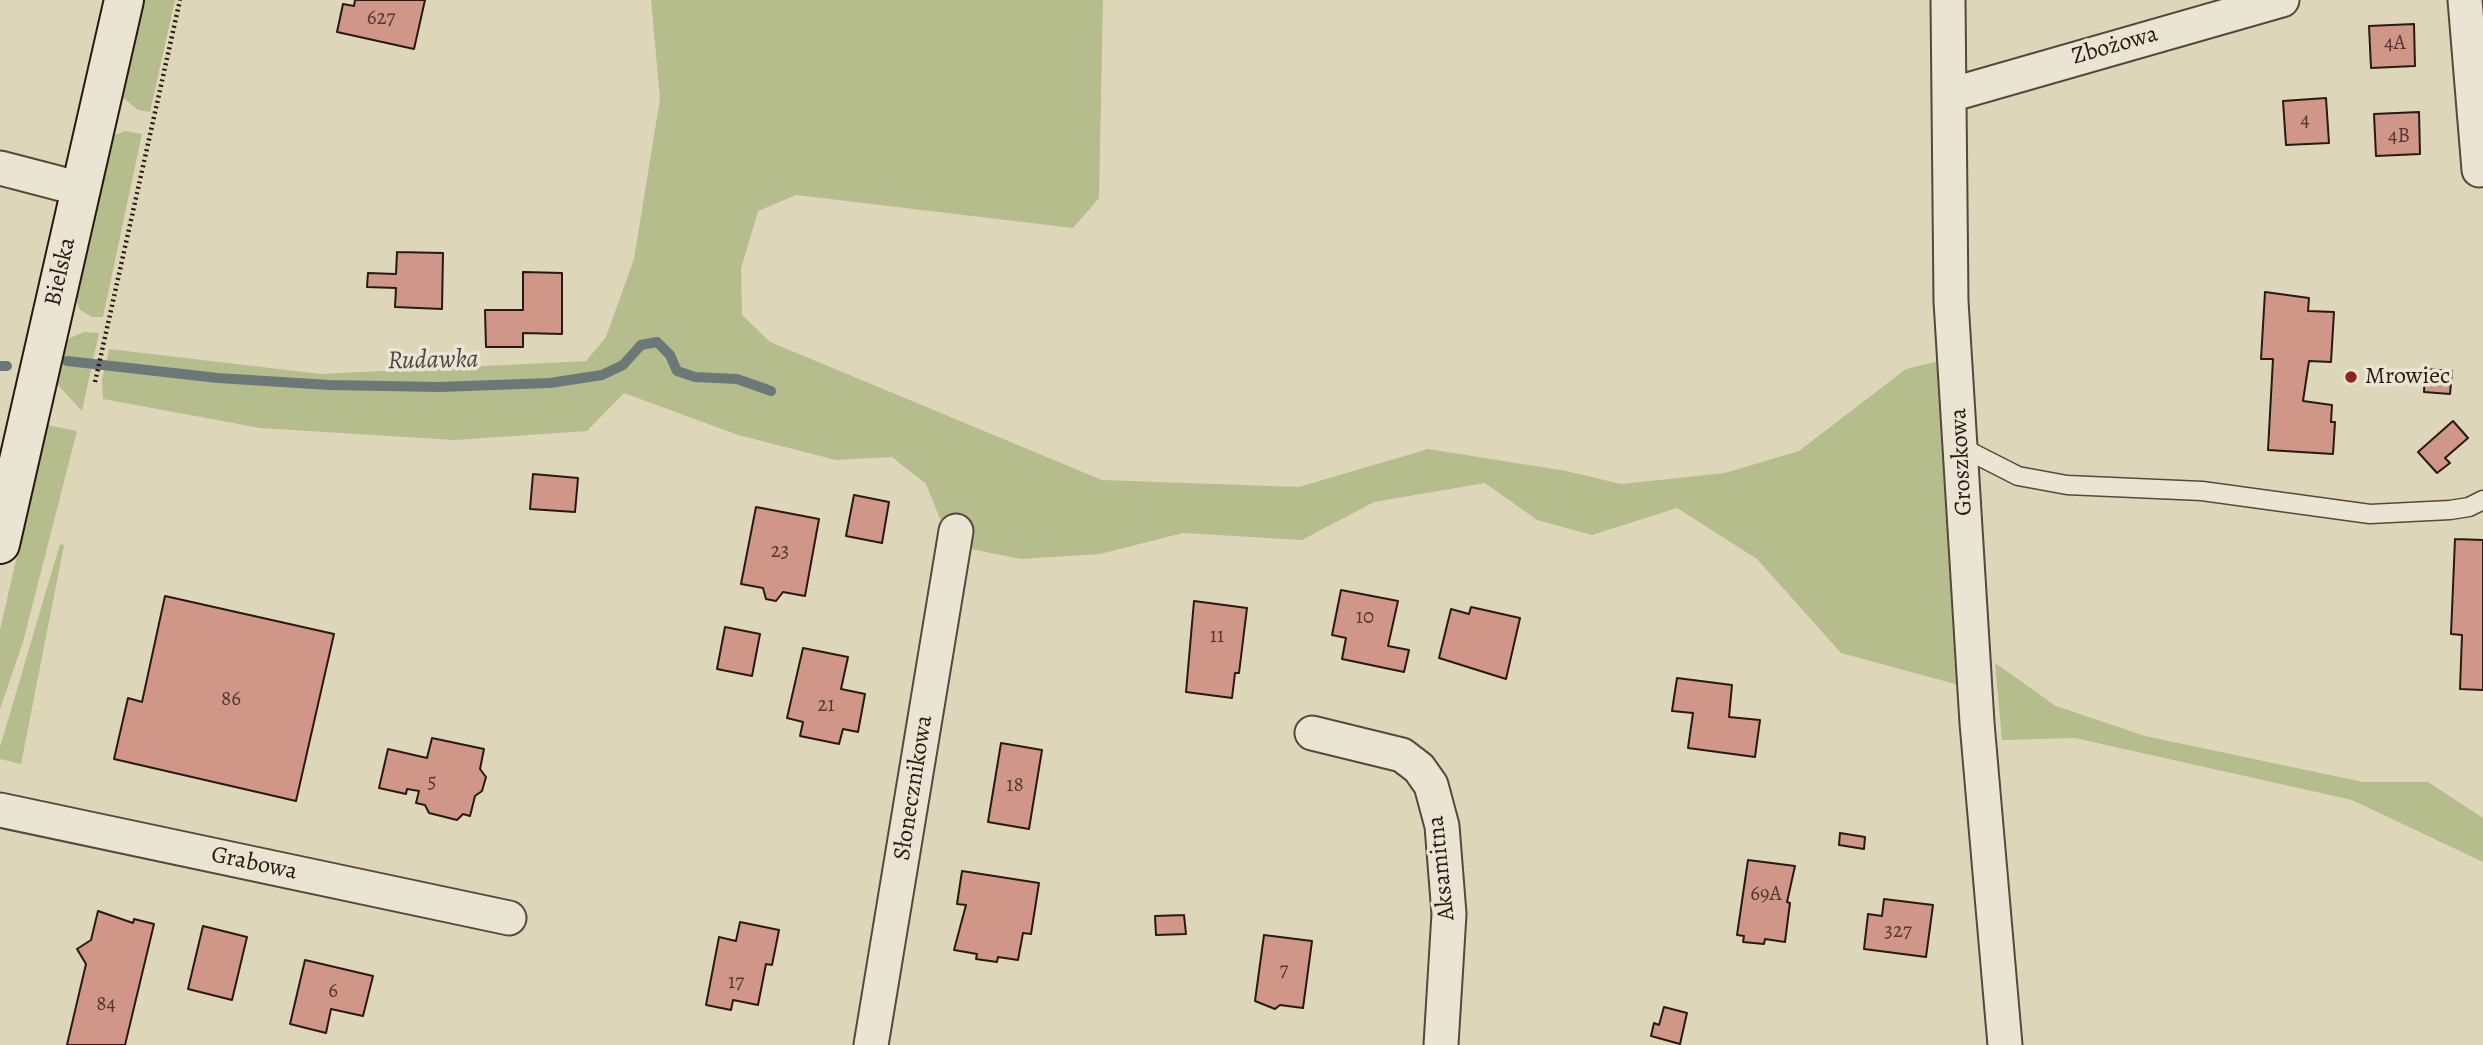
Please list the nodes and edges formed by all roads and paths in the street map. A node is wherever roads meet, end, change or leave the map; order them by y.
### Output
1 (124, 0) edge
2 (180, 0) edge
3 (1948, 0) edge
4 (2282, 0) edge
5 (2465, 0) edge
6 (1950, 95) junction
7 (0, 168) edge
8 (2479, 170) dead end
9 (81, 189) junction
10 (94, 382) dead end
11 (1961, 447) junction
12 (2483, 500) edge
13 (957, 531) dead end
14 (0, 544) edge
15 (1312, 733) dead end
16 (0, 810) edge
17 (509, 918) dead end
18 (871, 1045) edge
19 (1441, 1045) edge
20 (2005, 1045) edge

1 - 9 main road, Bielska
2 - 10 path
3 - 6 street, Groszkowa
4 - 6 street, Zbożowa
5 - 8 street
6 - 11 street, Groszkowa
7 - 9 street
9 - 14 main road, Bielska
11 - 12 lane
11 - 20 street, Groszkowa
13 - 18 street, Słonecznikowa
15 - 19 street, Aksamitna
16 - 17 street, Grabowa

